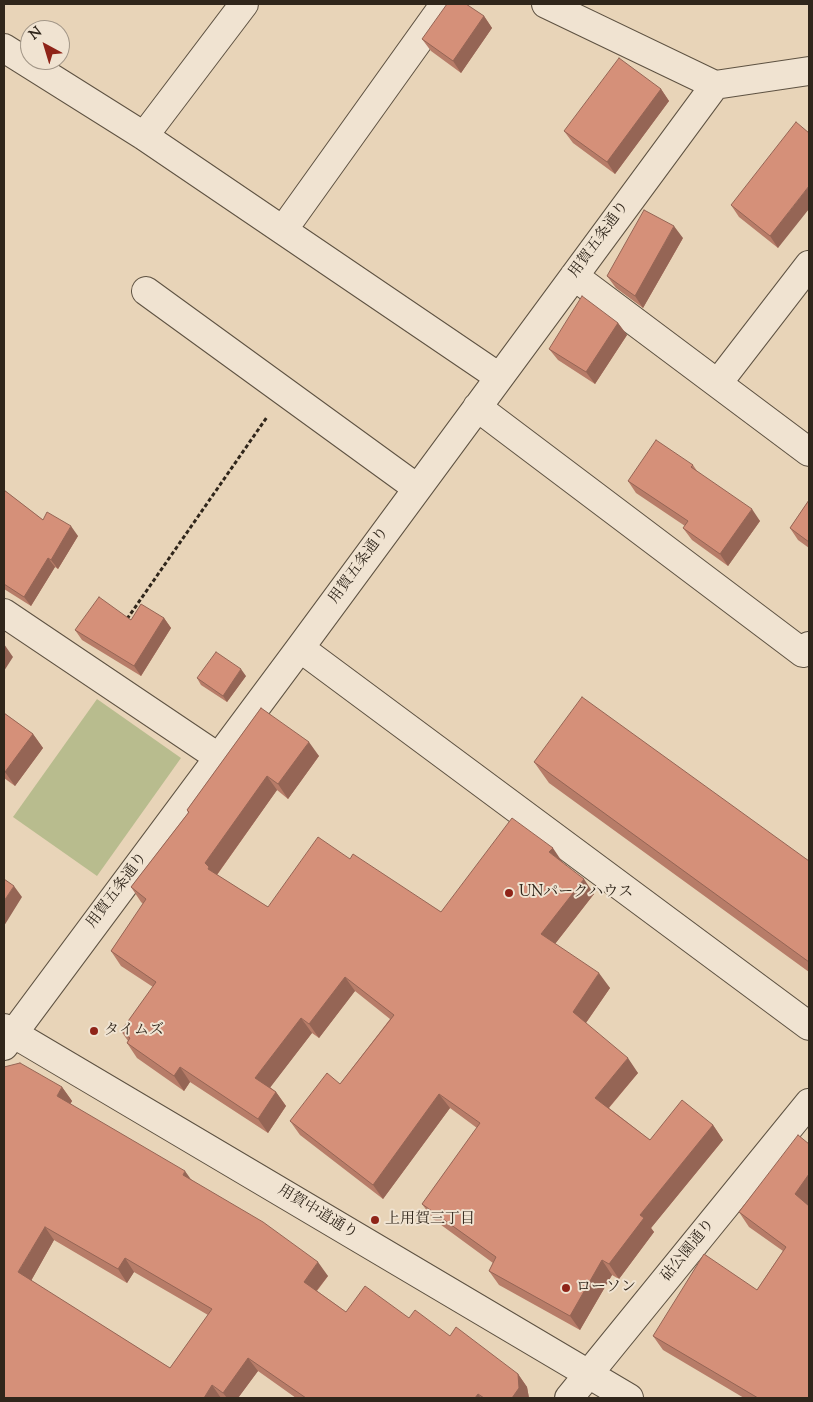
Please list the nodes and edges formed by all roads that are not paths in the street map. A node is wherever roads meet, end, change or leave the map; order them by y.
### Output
1 (244, 4) edge
2 (441, 4) edge
3 (546, 4) edge
4 (4, 48) edge
5 (809, 71) edge
6 (715, 86) junction
7 (144, 136) junction
8 (282, 230) junction
9 (809, 265) edge
10 (574, 276) junction
11 (146, 291) dead end
12 (499, 377) junction
13 (718, 383) junction
14 (477, 407) junction
15 (809, 452) edge
16 (417, 488) junction
17 (4, 613) edge
18 (809, 646) edge
19 (300, 648) junction
20 (218, 757) junction
21 (809, 1026) edge
22 (7, 1036) edge
23 (809, 1103) edge
24 (589, 1374) junction
25 (569, 1398) edge
26 (629, 1398) edge

1 - 7 street
2 - 8 street
3 - 6 street
4 - 7 street
5 - 6 street
6 - 10 street, 用賀五条通り
7 - 8 street
8 - 12 street
9 - 13 street
10 - 12 street, 用賀五条通り
10 - 13 street
11 - 16 street
12 - 14 street, 用賀五条通り
13 - 15 street
14 - 16 street, 用賀五条通り
14 - 18 street
16 - 19 street, 用賀五条通り
17 - 20 street
19 - 20 street, 用賀五条通り
19 - 21 street
20 - 22 street, 用賀五条通り
22 - 24 street, 用賀中道通り
23 - 24 street, 砧公園通り
24 - 25 street, 砧公園通り
24 - 26 street, 用賀中道通り

